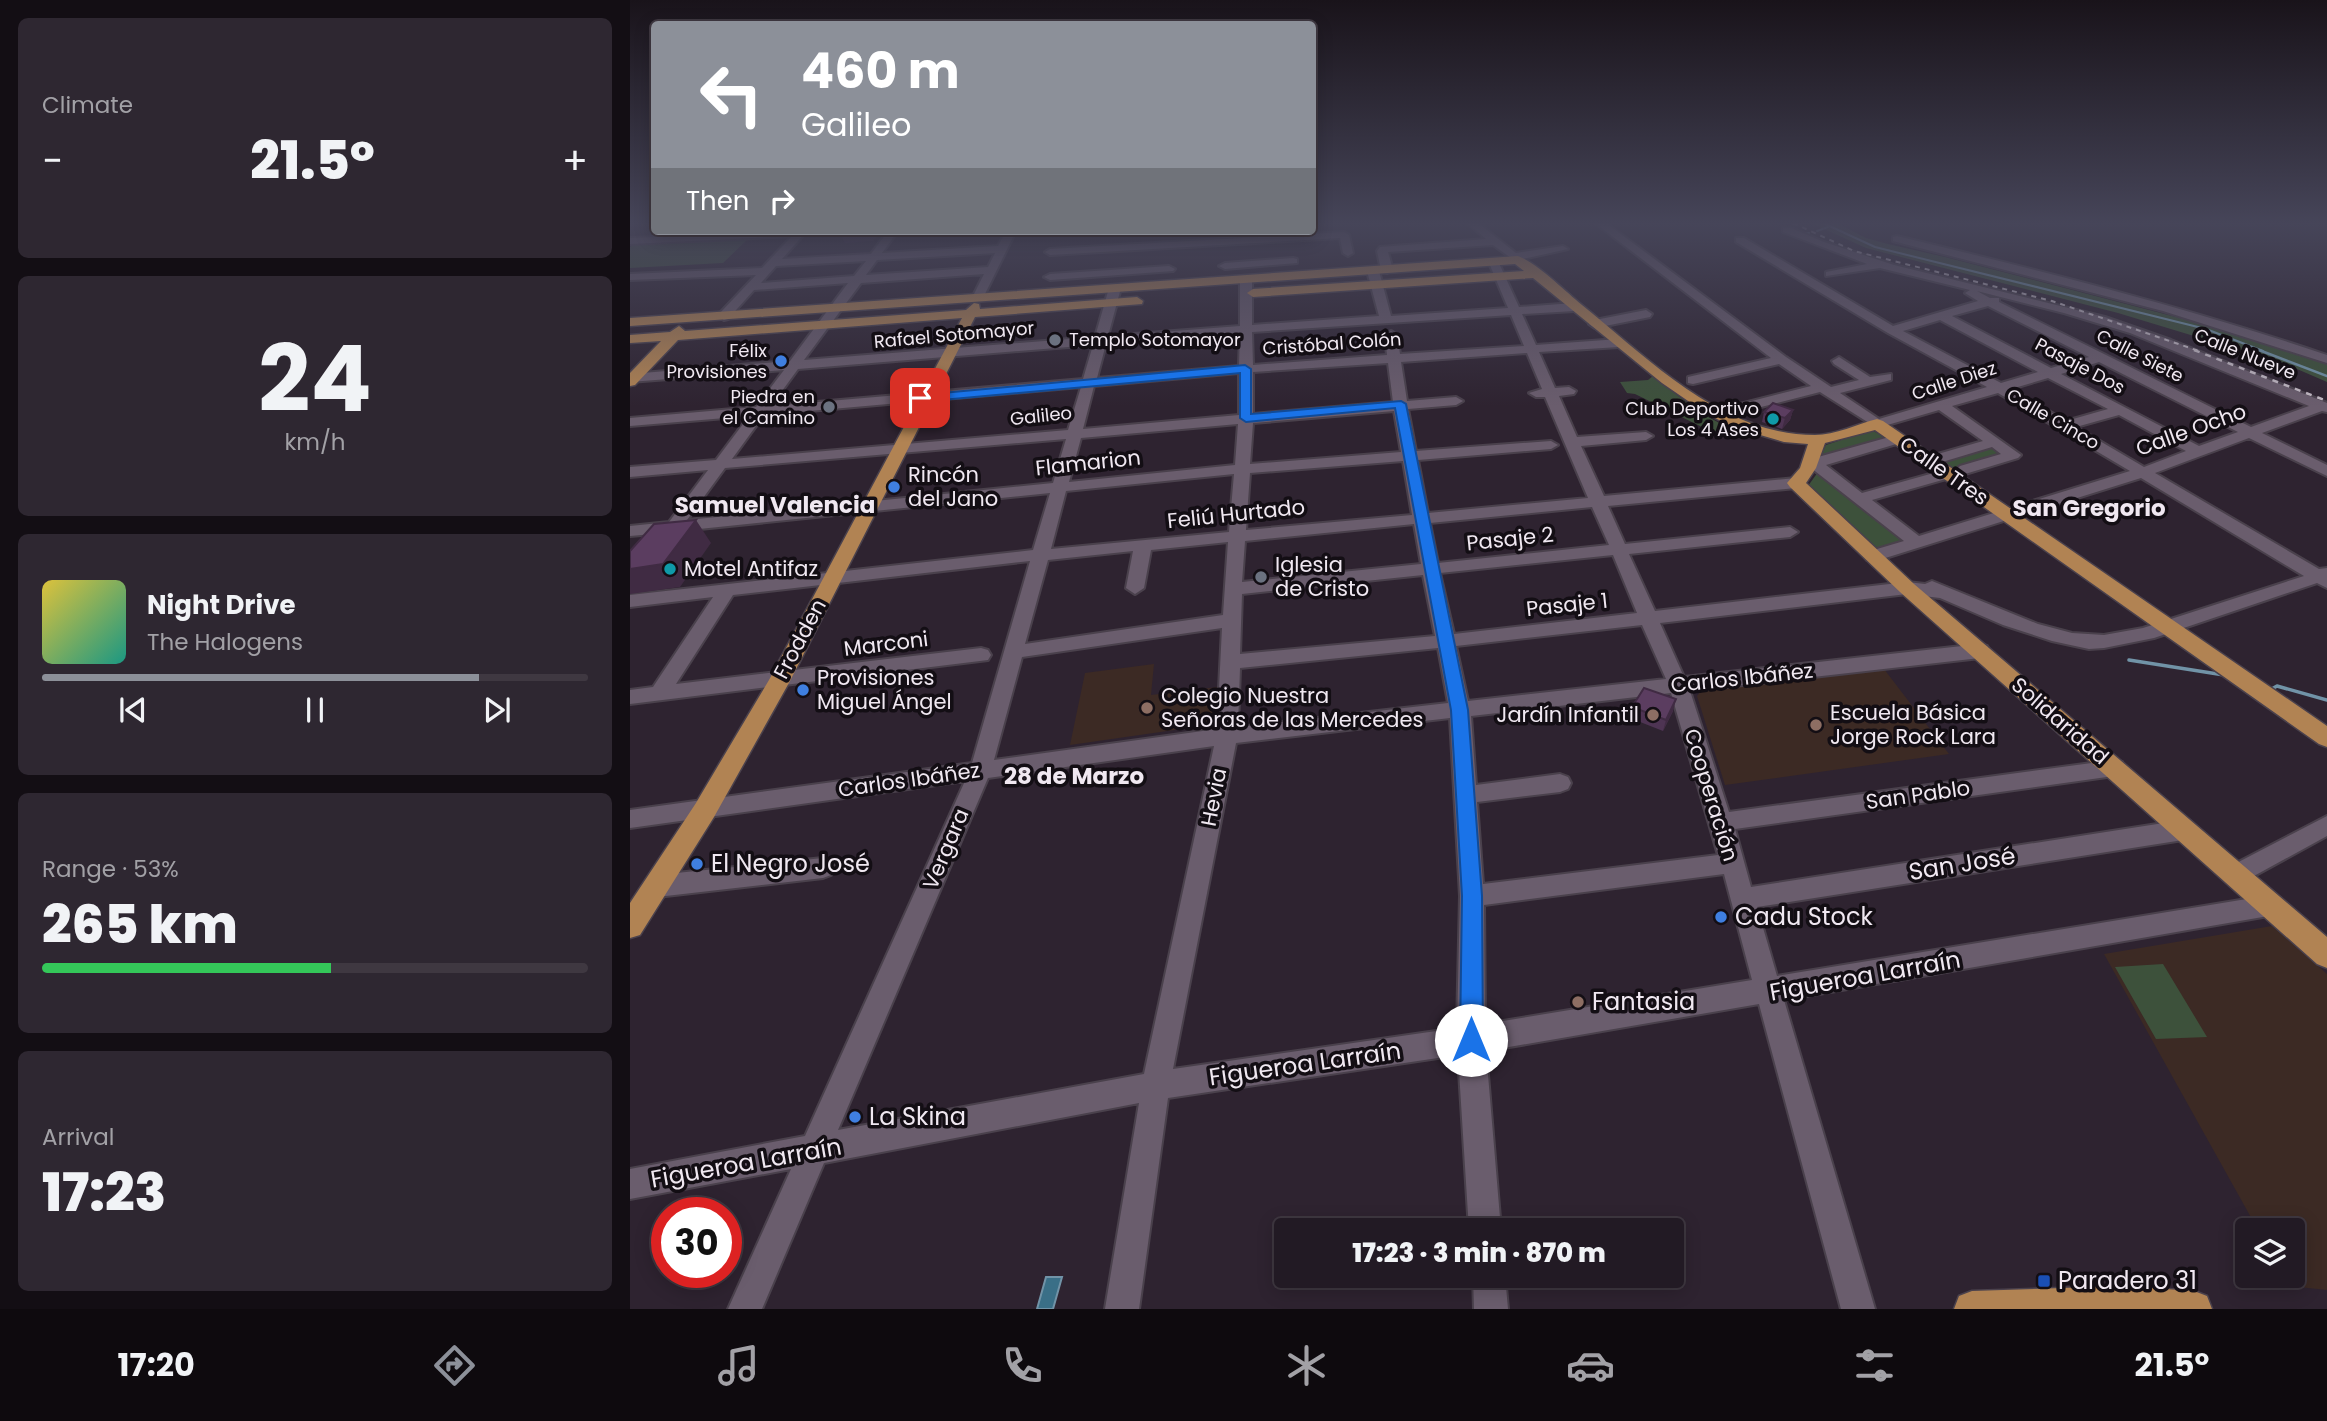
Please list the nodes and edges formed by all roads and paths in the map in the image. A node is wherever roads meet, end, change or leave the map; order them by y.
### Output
1 (752, 284) edge
2 (790, 284) edge
3 (855, 284) edge
4 (985, 284) edge
5 (1120, 284) edge
6 (1174, 284) edge
7 (1246, 284) edge
8 (1384, 284) edge
9 (1504, 284) edge
10 (1546, 284) edge
11 (1681, 284) edge
12 (1814, 284) edge
13 (1952, 284) edge
14 (1968, 284) edge
15 (2074, 284) edge
16 (1377, 285) junction
17 (750, 287) junction
18 (1118, 288) junction
19 (1246, 293) junction
20 (2013, 295) junction
21 (978, 298) junction
22 (1989, 302) junction
23 (1110, 303) junction
24 (1574, 307) junction
25 (838, 308) junction
26 (1516, 311) junction
27 (1646, 314) dead end
28 (970, 315) junction
29 (724, 316) junction
30 (1942, 316) junction
31 (691, 318) junction
32 (1386, 319) junction
33 (630, 322) edge
34 (1595, 324) junction
35 (825, 325) junction
36 (1246, 329) junction
37 (1892, 330) junction
38 (1391, 335) dead end
39 (674, 336) junction
40 (630, 339) edge
41 (1099, 340) junction
42 (1619, 343) junction
43 (1532, 349) junction
44 (950, 353) junction
45 (2100, 358) junction
46 (1394, 359) junction
47 (2327, 359) edge
48 (1781, 360) junction
49 (1839, 361) dead end
50 (796, 365) junction
51 (1245, 369) junction
52 (2051, 372) junction
53 (1886, 377) dead end
54 (631, 380) edge
55 (1693, 380) dead end
56 (1089, 382) junction
57 (1867, 382) junction
58 (1998, 387) junction
59 (1826, 390) junction
60 (1569, 391) dead end
61 (1543, 393) junction
62 (927, 398) junction
63 (1456, 401) dead end
64 (1401, 404) junction
65 (1942, 406) junction
66 (1745, 407) dead end
67 (2325, 407) edge
68 (2121, 410) junction
69 (760, 412) junction
70 (1246, 418) junction
71 (630, 422) edge
72 (1877, 424) junction
73 (2064, 426) junction
74 (1075, 432) junction
75 (2252, 433) junction
76 (1646, 436) dead end
77 (1898, 439) junction
78 (1818, 440) junction
79 (1573, 442) junction
80 (1994, 442) junction
81 (1550, 445) dead end
82 (900, 449) junction
83 (2199, 452) junction
84 (1410, 457) junction
85 (1811, 461) junction
86 (1929, 461) junction
87 (721, 465) junction
88 (1241, 469) junction
89 (1965, 469) dead end
90 (2327, 471) edge
91 (630, 472) edge
92 (2144, 472) junction
93 (1948, 474) junction
94 (1796, 483) junction
95 (1059, 486) junction
96 (1859, 499) junction
97 (1598, 502) junction
98 (870, 506) junction
99 (2006, 514) junction
100 (1421, 519) junction
101 (675, 526) junction
102 (630, 530) edge
103 (1790, 532) dead end
104 (1237, 536) junction
105 (1917, 543) junction
106 (660, 544) edge
107 (1143, 545) junction
108 (1620, 551) junction
109 (1040, 555) junction
110 (1880, 562) junction
111 (1431, 570) junction
112 (2324, 577) edge
113 (831, 580) junction
114 (1135, 588) dead end
115 (1907, 588) junction
116 (1233, 589) junction
117 (727, 590) junction
118 (1942, 592) junction
119 (630, 601) edge
120 (1649, 619) junction
121 (1232, 620) junction
122 (2166, 626) junction
123 (1447, 642) junction
124 (1980, 651) junction
125 (1013, 652) junction
126 (981, 655) dead end
127 (1231, 662) junction
128 (779, 681) junction
129 (1678, 685) junction
130 (659, 694) junction
131 (630, 697) edge
132 (1460, 710) junction
133 (1227, 736) junction
134 (2327, 738) edge
135 (2114, 768) junction
136 (981, 769) junction
137 (1560, 783) dead end
138 (1465, 795) junction
139 (705, 810) junction
140 (630, 819) edge
141 (1721, 822) junction
142 (2327, 825) edge
143 (2183, 830) junction
144 (1733, 863) junction
145 (823, 868) dead end
146 (2235, 874) junction
147 (646, 891) edge
148 (1472, 896) junction
149 (1741, 899) junction
150 (2271, 906) junction
151 (630, 926) edge
152 (2327, 956) edge
153 (1767, 992) junction
154 (1471, 1040) junction
155 (1156, 1086) junction
156 (815, 1151) junction
157 (630, 1184) edge
158 (1484, 1218) edge
159 (1490, 1288) edge
160 (745, 1309) edge
161 (1122, 1309) edge
162 (1491, 1309) edge
163 (1858, 1309) edge
164 (1972, 1309) edge
165 (2194, 1309) edge

1 - 17 street
2 - 17 street
3 - 25 street
4 - 21 street, Frodden
5 - 18 street, Vergara
6 - 18 main road
7 - 19 street, Hevia
8 - 16 main road
9 - 26 street, Cooperación
10 - 24 main road
11 - 48 street, Calle Tres
12 - 37 street, Calle Cinco
13 - 22 street, Calle Siete
14 - 20 street, Calle Nueve
15 - 47 street
16 - 19 main road
16 - 32 street
17 - 29 street
18 - 21 main road
18 - 23 street, Vergara
19 - 23 main road
19 - 36 street, Hevia
20 - 22 street
20 - 67 street, Calle Nueve
21 - 25 main road
21 - 28 main road, Frodden
22 - 30 street
22 - 45 street, Calle Siete
23 - 28 main road
23 - 41 street, Vergara
24 - 26 street, Rafael Sotomayor
24 - 34 main road
25 - 29 main road
25 - 35 street
26 - 32 street, Rafael Sotomayor
26 - 43 street, Cooperación
27 - 34 street
28 - 35 main road
28 - 44 main road, Frodden
29 - 31 main road
30 - 37 street
30 - 52 street, Pasaje Dos
31 - 33 main road
31 - 39 main road
32 - 36 street, Rafael Sotomayor
34 - 42 main road
35 - 39 main road
35 - 50 street
36 - 41 street, Rafael Sotomayor
36 - 51 street, Hevia
37 - 58 street, Calle Cinco
38 - 46 street
39 - 40 main road
39 - 54 main road
41 - 44 street, Rafael Sotomayor
41 - 56 street, Vergara
42 - 43 street, Cristóbal Colón
42 - 78 main road
43 - 46 street, Cristóbal Colón
43 - 61 street, Cooperación
44 - 50 street, Rafael Sotomayor
44 - 62 main road, Frodden
45 - 52 street, Calle Diez
45 - 75 street, Calle Siete
46 - 51 street, Cristóbal Colón
46 - 64 street
48 - 55 street
48 - 59 street, Calle Tres
49 - 57 street
50 - 54 street, Rafael Sotomayor
50 - 69 street
51 - 56 street, Cristóbal Colón
51 - 70 street, Hevia
52 - 58 street, Calle Diez
52 - 68 street, Pasaje Dos
53 - 57 street
56 - 62 street, Cristóbal Colón
56 - 74 street, Vergara
57 - 59 street
58 - 65 street, Calle Diez
58 - 73 street, Calle Cinco
59 - 66 street
59 - 72 street, Calle Tres
60 - 61 street
61 - 79 street, Cooperación
62 - 69 street, Cristóbal Colón
62 - 82 main road, Frodden
63 - 64 street, Galileo
64 - 70 street, Galileo
64 - 84 street
65 - 72 street, Calle Diez
65 - 80 street
67 - 75 street, Calle Ocho
68 - 73 street
68 - 83 street, Pasaje Dos
69 - 71 street, Cristóbal Colón
69 - 87 street
70 - 74 street, Galileo
70 - 88 street, Hevia
72 - 77 main road, Calle Tres
72 - 78 main road, Calle Diez
73 - 92 street, Calle Cinco
74 - 82 street, Galileo
74 - 95 street, Vergara
75 - 83 street, Calle Ocho
75 - 90 street, Calle Siete
76 - 79 street
77 - 85 street
77 - 86 main road, Calle Tres
78 - 85 main road
79 - 97 street, Cooperación
80 - 86 street
80 - 89 street
81 - 84 street, Flamarion
82 - 87 street, Galileo
82 - 98 main road, Frodden
83 - 92 street, Calle Ocho
84 - 88 street, Flamarion
84 - 100 street
85 - 94 main road
85 - 96 street
86 - 93 main road, Calle Tres
87 - 91 street, Galileo
87 - 101 street
88 - 95 street, Flamarion
88 - 104 street, Hevia
92 - 99 street, Calle Ocho
92 - 112 street, Calle Cinco
93 - 96 street
93 - 99 main road, Calle Tres
94 - 97 street, Feliú Hurtado
94 - 110 main road, Solidaridad
95 - 98 street, Flamarion
95 - 109 street, Vergara
96 - 105 street
97 - 100 street, Feliú Hurtado
97 - 108 street, Cooperación
98 - 101 street, Flamarion
98 - 113 main road, Frodden
99 - 105 street, Calle Ocho
99 - 122 main road, Calle Tres
100 - 104 street, Feliú Hurtado
100 - 111 street
101 - 102 street, Flamarion
101 - 106 street
103 - 108 street, Pasaje 2
104 - 107 street, Feliú Hurtado
104 - 116 street, Hevia
105 - 110 street, Calle Ocho
107 - 109 street, Feliú Hurtado
107 - 114 street
108 - 111 street, Pasaje 2
108 - 120 street, Cooperación
109 - 113 street, Feliú Hurtado
109 - 125 street, Vergara
110 - 115 main road, Solidaridad
110 - 118 street
111 - 116 street, Pasaje 2
111 - 123 street
112 - 122 street
113 - 117 street, Feliú Hurtado
113 - 128 main road, Frodden
115 - 118 street, Pasaje 1
115 - 120 street, Pasaje 1
115 - 124 main road, Solidaridad
116 - 121 street, Hevia
117 - 119 street, Feliú Hurtado
117 - 130 street
118 - 122 street
120 - 123 street, Pasaje 1
120 - 129 street, Cooperación
121 - 125 street
121 - 127 street, Hevia
122 - 134 main road, Calle Tres
123 - 127 street, Pasaje 1
123 - 132 street
124 - 129 street, Carlos Ibáñez
124 - 135 main road, Solidaridad
125 - 136 street, Vergara
126 - 128 street, Marconi
127 - 133 street, Hevia
128 - 130 street, Marconi
128 - 139 main road, Frodden
129 - 132 street, Carlos Ibáñez
129 - 141 street, Cooperación
130 - 131 street, Marconi
132 - 133 street, Carlos Ibáñez
132 - 138 street
133 - 136 street, Carlos Ibáñez
133 - 155 street, Hevia
135 - 141 street, San Pablo
135 - 143 main road, Solidaridad
136 - 139 street, Carlos Ibáñez
136 - 156 street, Vergara
137 - 138 street
138 - 148 street
139 - 140 street, Carlos Ibáñez
139 - 147 main road, Frodden
141 - 144 street, Cooperación
142 - 146 street
143 - 146 main road, Solidaridad
143 - 149 street, San José
144 - 148 street
144 - 149 street, Cooperación
145 - 147 street
146 - 150 main road, Solidaridad
147 - 151 main road, Frodden
148 - 154 street
149 - 153 street, Cooperación
150 - 152 main road, Solidaridad
150 - 153 street, Figueroa Larraín
153 - 154 street, Figueroa Larraín
153 - 163 street, Cooperación
154 - 155 street, Figueroa Larraín
154 - 158 street
155 - 156 street, Figueroa Larraín
155 - 161 street, Hevia
156 - 157 street, Figueroa Larraín
156 - 160 street, Vergara
159 - 162 street
164 - 165 main road

